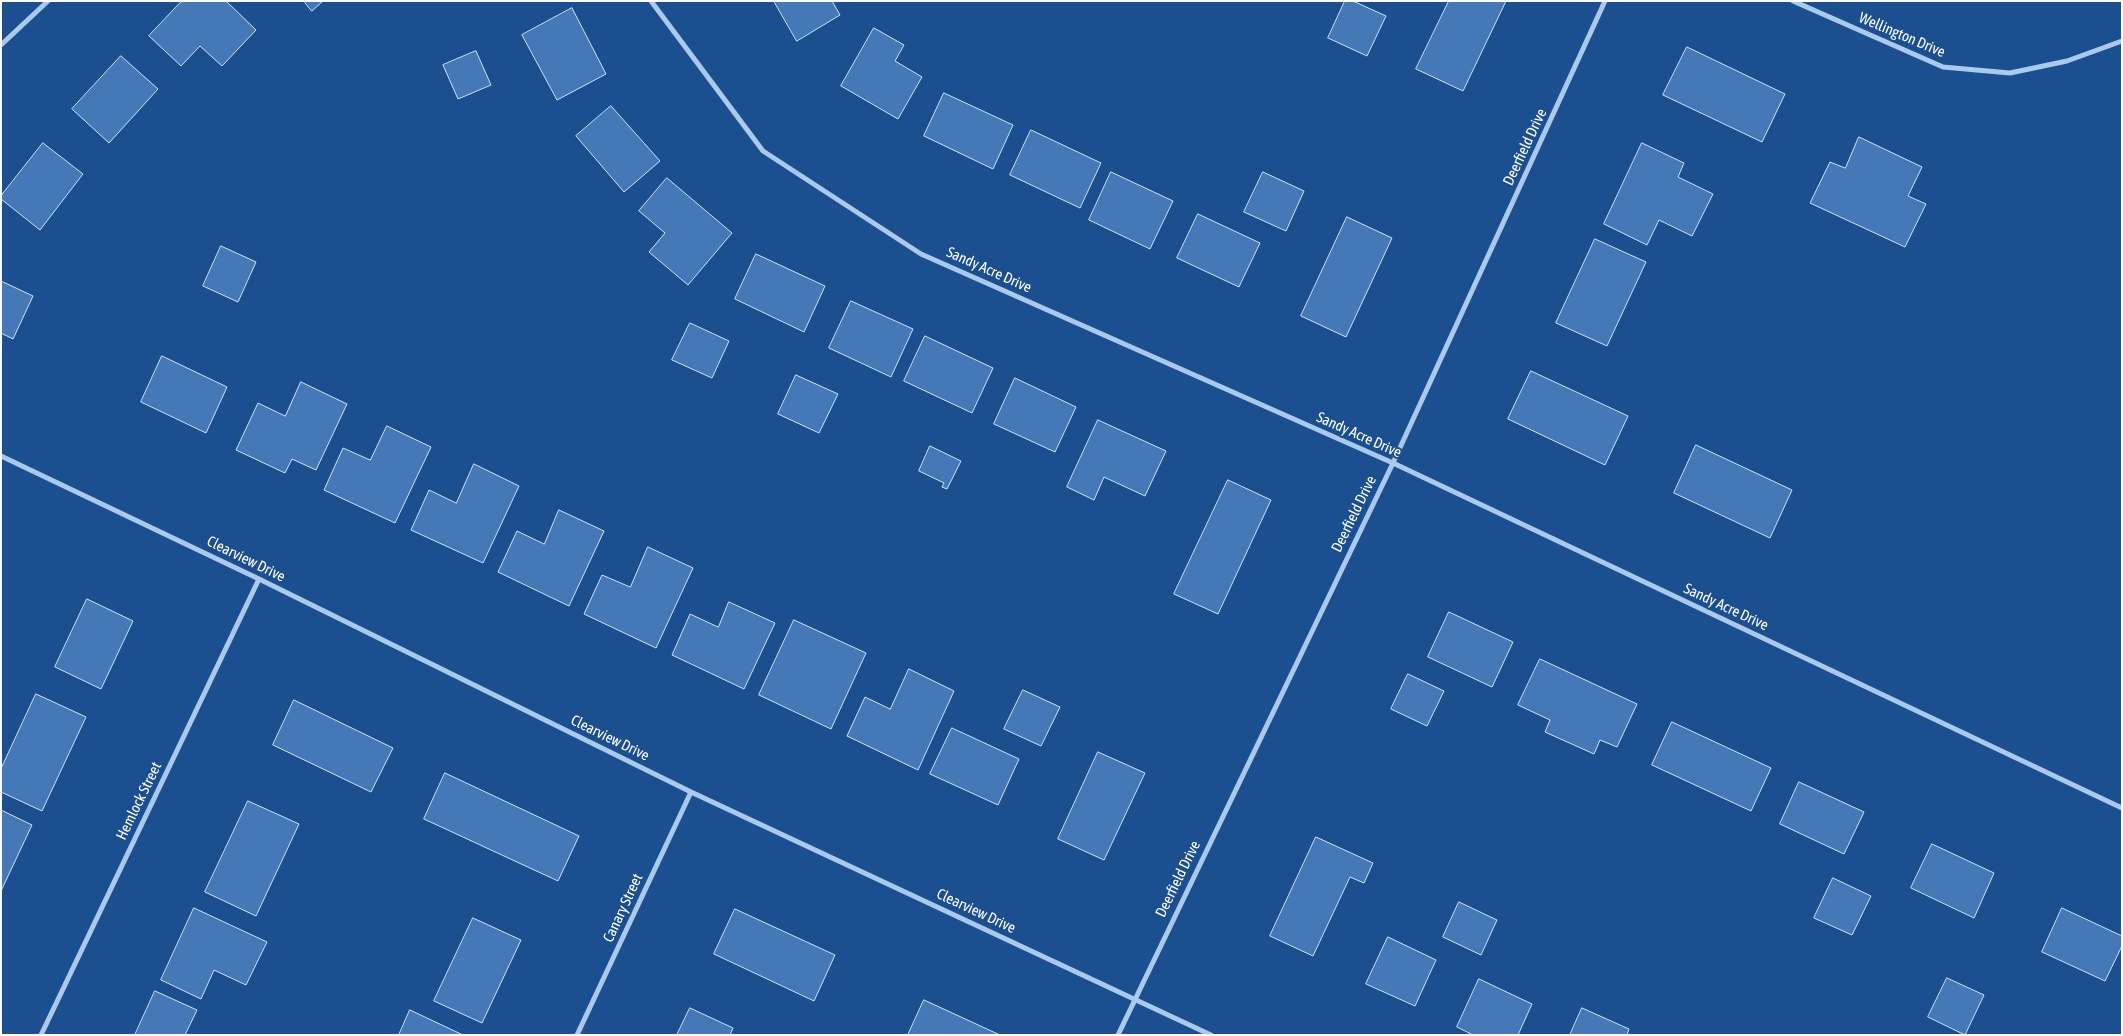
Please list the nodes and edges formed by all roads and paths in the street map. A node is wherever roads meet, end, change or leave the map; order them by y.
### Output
1 (48, 1) edge
2 (651, 1) edge
3 (1606, 1) edge
4 (1792, 1) edge
5 (2122, 41) edge
6 (1, 45) edge
7 (1, 456) edge
8 (1393, 463) junction
9 (259, 579) junction
10 (692, 792) junction
11 (2122, 808) edge
12 (1135, 998) junction
13 (41, 1035) edge
14 (577, 1035) edge
15 (1118, 1035) edge
16 (1211, 1035) edge

1 - 6 street
2 - 8 street, Sandy Acre Drive
3 - 8 street, Deerfield Drive
4 - 5 street, Wellington Drive
7 - 9 street, Clearview Drive
8 - 11 street, Sandy Acre Drive
8 - 12 street, Deerfield Drive
9 - 10 street, Clearview Drive
9 - 13 street, Hemlock Street
10 - 12 street, Clearview Drive
10 - 14 street, Canary Street
12 - 15 street, Deerfield Drive
12 - 16 street, Clearview Drive

